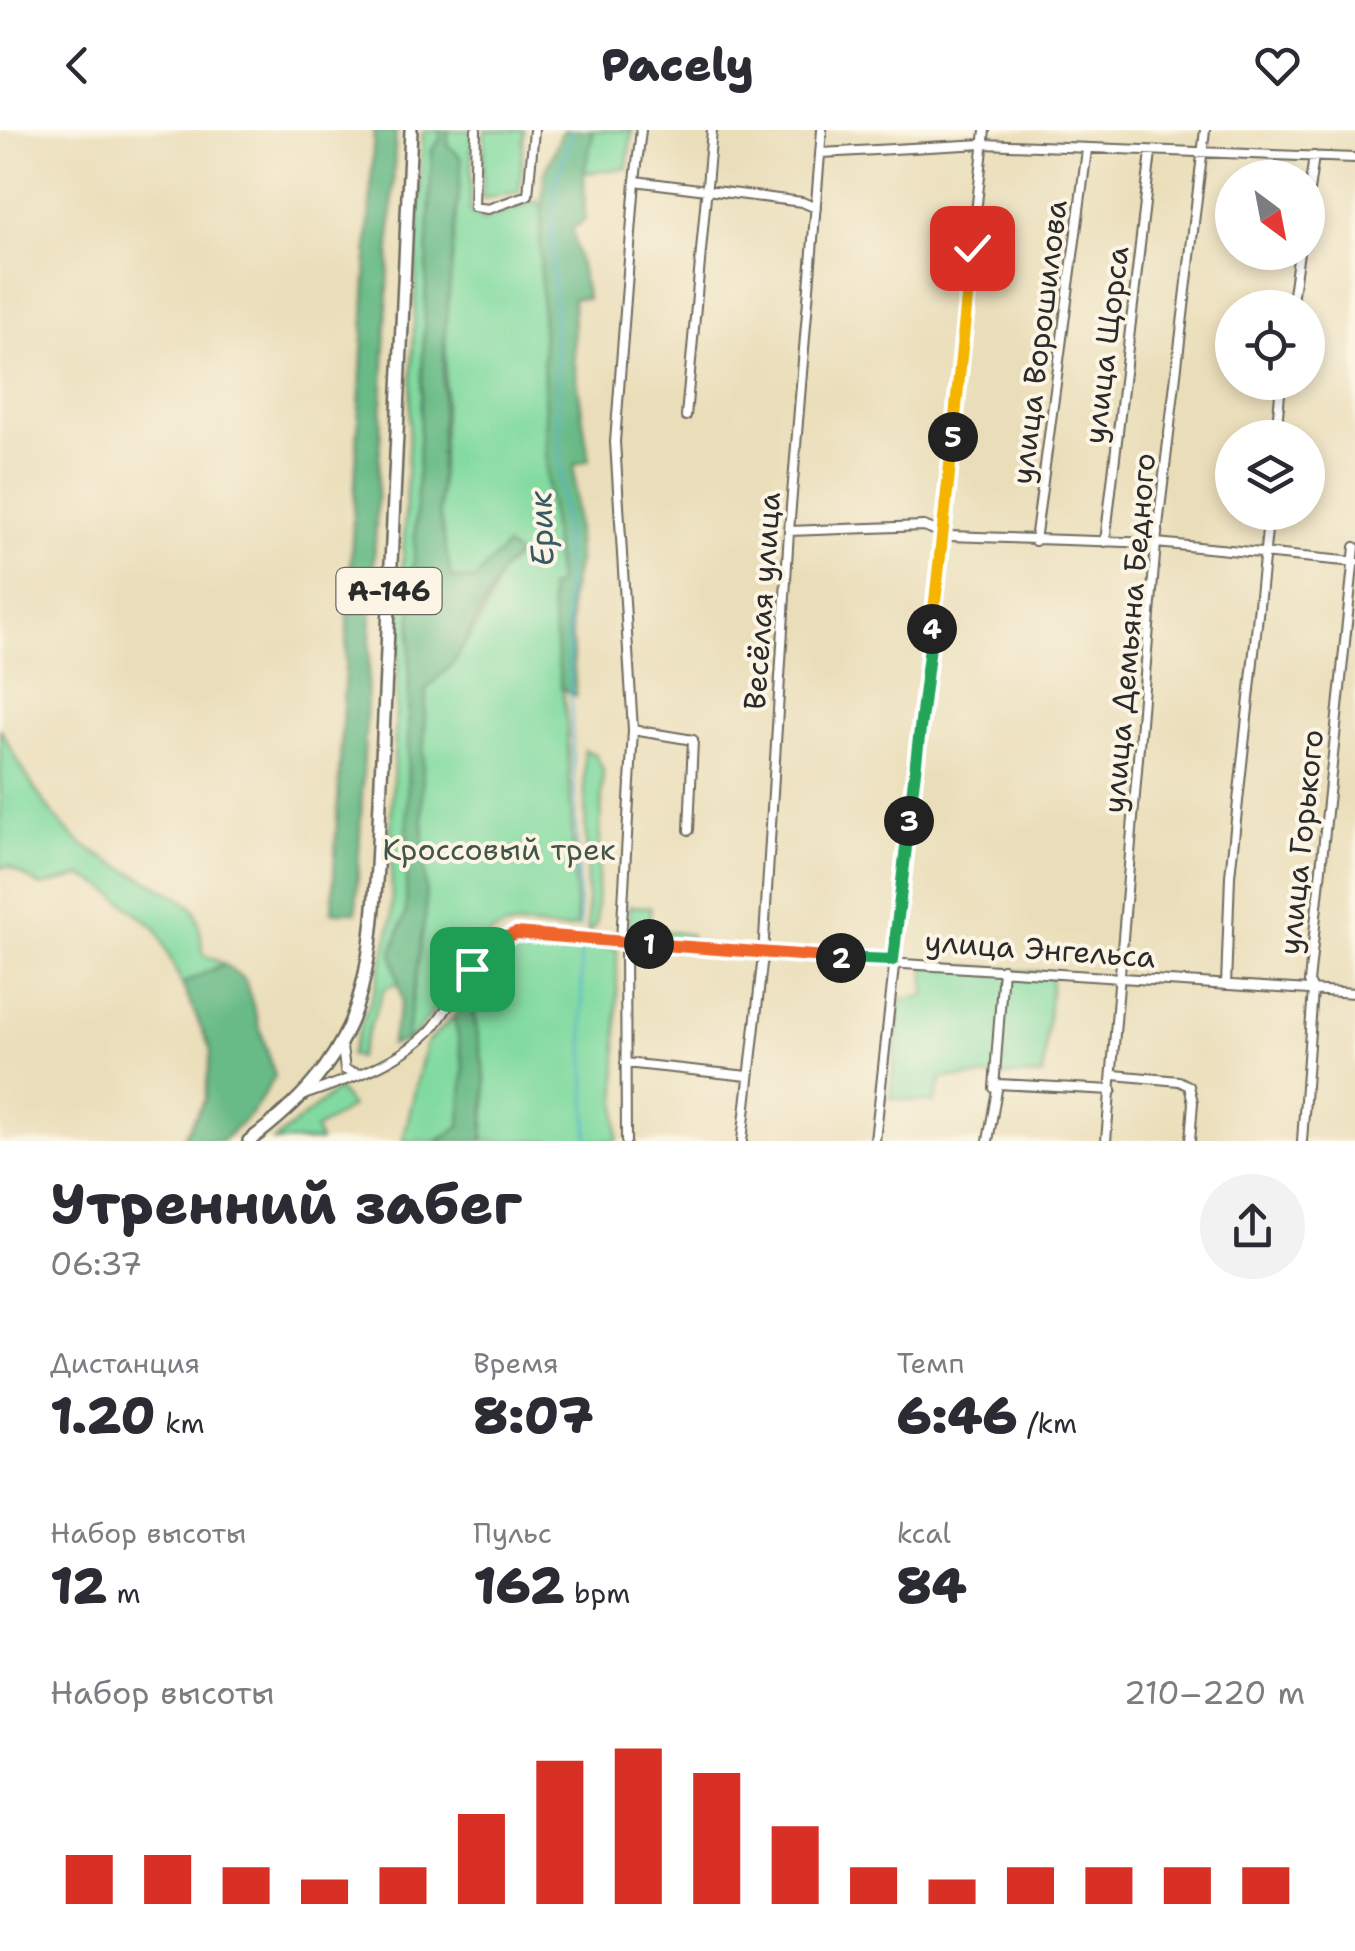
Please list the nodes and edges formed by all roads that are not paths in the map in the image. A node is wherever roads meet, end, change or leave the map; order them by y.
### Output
1 (410, 130) edge
2 (476, 130) edge
3 (534, 130) edge
4 (641, 130) edge
5 (712, 130) edge
6 (822, 130) edge
7 (984, 130) edge
8 (1205, 130) edge
9 (983, 144) junction
10 (1087, 150) junction
11 (821, 152) junction
12 (1151, 152) junction
13 (1204, 154) junction
14 (1314, 156) junction
15 (1355, 158) edge
16 (1313, 160) edge
17 (635, 181) junction
18 (705, 190) junction
19 (816, 208) junction
20 (686, 416) dead end
21 (1267, 530) edge
22 (788, 531) junction
23 (943, 532) junction
24 (1035, 541) junction
25 (1105, 542) junction
26 (1156, 543) junction
27 (1355, 547) edge
28 (1264, 556) junction
29 (1354, 562) edge
30 (632, 730) junction
31 (689, 830) dead end
32 (623, 942) junction
33 (763, 956) junction
34 (893, 960) junction
35 (1003, 969) junction
36 (1122, 978) junction
37 (1226, 984) junction
38 (1313, 990) junction
39 (1355, 993) edge
40 (342, 1047) junction
41 (625, 1062) junction
42 (364, 1073) junction
43 (748, 1076) junction
44 (1114, 1076) junction
45 (994, 1088) junction
46 (1112, 1090) junction
47 (304, 1095) junction
48 (249, 1141) edge
49 (626, 1141) edge
50 (742, 1141) edge
51 (875, 1141) edge
52 (988, 1141) edge
53 (1106, 1141) edge
54 (1190, 1141) edge
55 (1302, 1141) edge

1 - 40 highway, А-146
2 - 3 street
4 - 17 street
5 - 18 street
6 - 11 street, Весёлая улица
7 - 9 street
8 - 13 street, улица Демьяна Бедного
9 - 10 street
9 - 11 street
9 - 23 street
10 - 12 street
10 - 24 street, улица Ворошилова
11 - 19 street, Весёлая улица
12 - 13 street
12 - 25 street, улица Щорса
13 - 14 street
13 - 26 street, улица Демьяна Бедного
14 - 15 street
14 - 16 street
17 - 18 street
17 - 30 street
18 - 19 street
18 - 20 street
19 - 22 street, Весёлая улица
21 - 28 street
22 - 23 street
22 - 33 street, Весёлая улица
23 - 24 street
23 - 34 street
24 - 25 street
25 - 26 street
26 - 28 street
26 - 36 street, улица Демьяна Бедного
27 - 29 street, улица Горького
28 - 29 street
28 - 37 street
29 - 38 street, улица Горького
30 - 31 street
30 - 32 street
32 - 33 street, улица Энгельса
32 - 41 street
32 - 42 street, улица Энгельса
33 - 34 street, улица Энгельса
33 - 43 street, Весёлая улица
34 - 35 street, улица Энгельса
34 - 51 street
35 - 36 street, улица Энгельса
35 - 45 street
36 - 37 street, улица Энгельса
36 - 44 street, улица Демьяна Бедного
37 - 38 street, улица Энгельса
38 - 39 street, улица Энгельса
38 - 55 street, улица Горького
40 - 42 street
40 - 47 highway, А-146
41 - 43 street
41 - 49 street
42 - 47 street, улица Энгельса
43 - 50 street, Весёлая улица
44 - 46 street, улица Демьяна Бедного
44 - 54 street
45 - 46 street
45 - 52 street
46 - 53 street, улица Демьяна Бедного
47 - 48 highway, А-146

